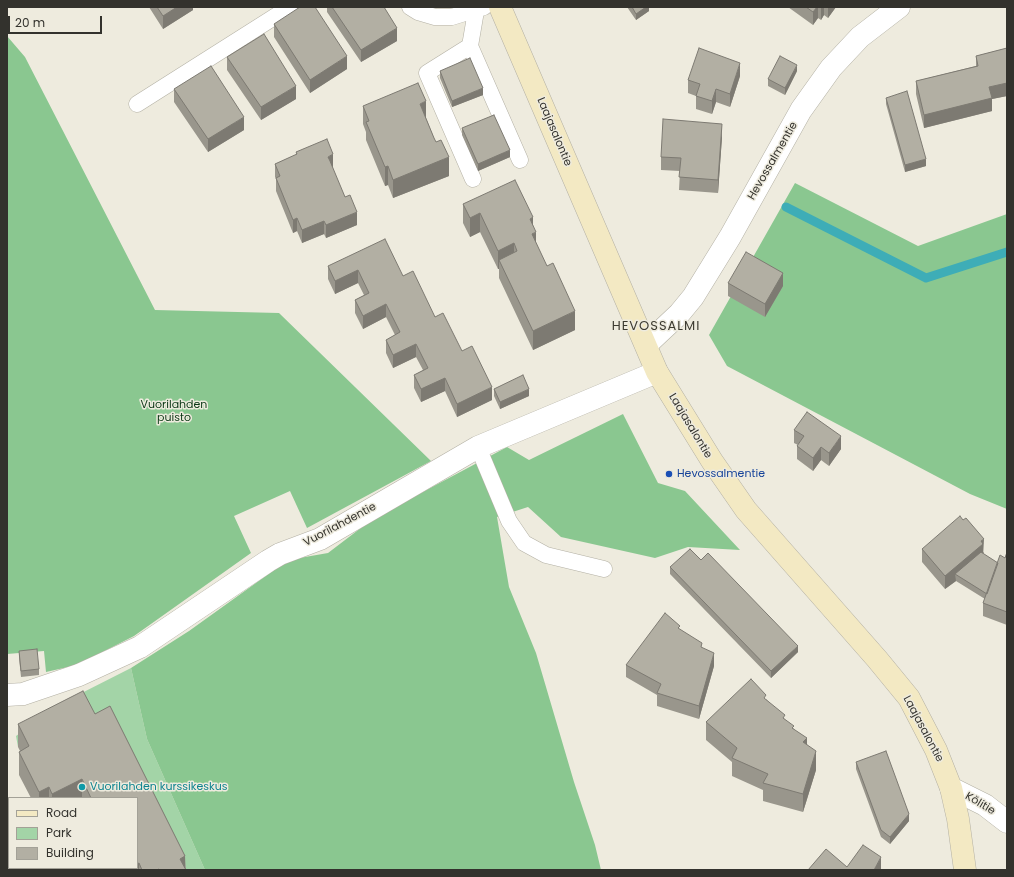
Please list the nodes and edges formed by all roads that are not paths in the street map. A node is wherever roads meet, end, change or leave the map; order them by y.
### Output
1 (290, 7) edge
2 (410, 7) edge
3 (500, 7) edge
4 (899, 7) edge
5 (480, 9) edge
6 (470, 46) junction
7 (136, 104) dead end
8 (520, 160) dead end
9 (473, 179) dead end
10 (646, 346) junction
11 (657, 372) junction
12 (478, 447) junction
13 (604, 569) dead end
14 (7, 695) edge
15 (951, 788) junction
16 (1007, 822) edge
17 (965, 870) edge

1 - 7 lane
2 - 5 lane
3 - 10 main road, Laajasalontie
4 - 10 street, Hevossalmentie
5 - 6 lane
6 - 8 lane
6 - 9 lane
10 - 11 main road, Laajasalontie
11 - 12 street, Vuorilahdentie
11 - 15 main road, Laajasalontie
12 - 13 lane
12 - 14 street, Vuorilahdentie
15 - 16 street, Kölitie
15 - 17 main road, Laajasalontie

